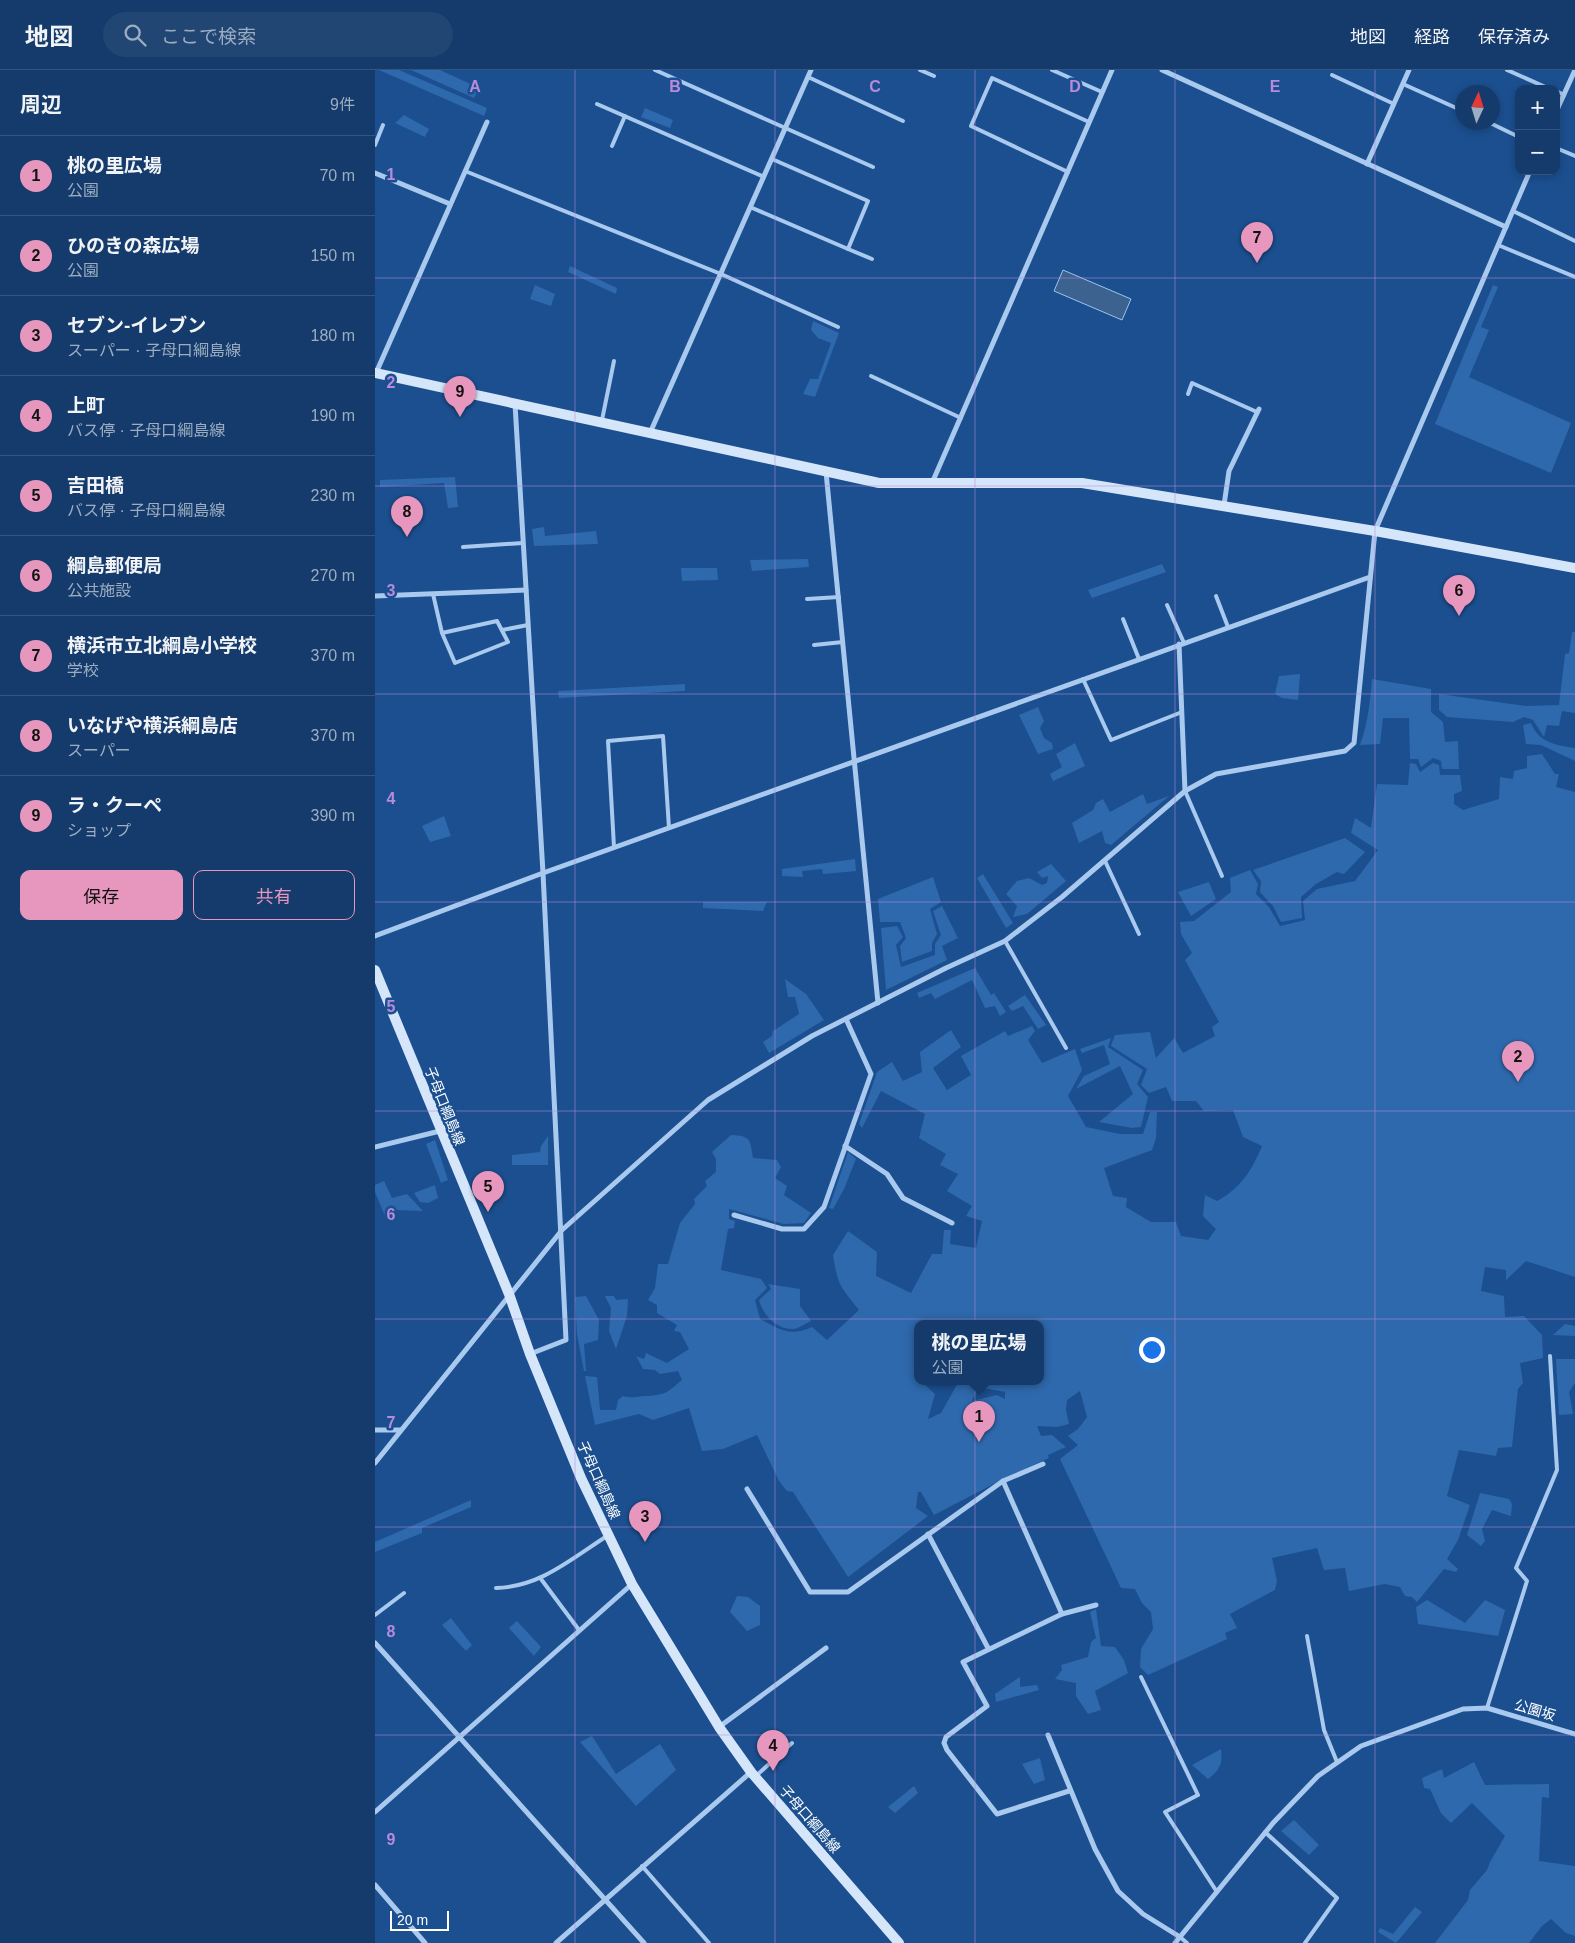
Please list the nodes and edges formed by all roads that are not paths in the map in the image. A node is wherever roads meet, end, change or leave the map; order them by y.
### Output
1 (655, 70) edge
2 (811, 70) edge
3 (920, 70) edge
4 (1052, 70) edge
5 (1112, 70) edge
6 (1162, 70) edge
7 (1409, 70) edge
8 (1507, 70) edge
9 (1575, 70) edge
10 (1332, 75) dead end
11 (934, 76) dead end
12 (808, 77) junction
13 (1403, 84) junction
14 (1541, 85) edge
15 (1102, 92) junction
16 (1560, 94) edge
17 (1564, 95) junction
18 (597, 104) dead end
19 (1394, 104) junction
20 (1560, 104) edge
21 (1455, 107) edge
22 (625, 116) junction
23 (903, 120) dead end
24 (487, 122) dead end
25 (1089, 122) junction
26 (383, 125) dead end
27 (786, 128) junction
28 (1500, 128) edge
29 (1515, 135) edge
30 (375, 145) edge
31 (612, 146) dead end
32 (1560, 150) edge
33 (1575, 156) edge
34 (772, 159) junction
35 (1367, 164) junction
36 (873, 167) dead end
37 (465, 171) junction
38 (1068, 172) junction
39 (375, 173) edge
40 (1528, 175) edge
41 (764, 177) junction
42 (450, 204) junction
43 (751, 207) junction
44 (1513, 211) junction
45 (1506, 227) junction
46 (1575, 241) edge
47 (1498, 245) junction
48 (848, 249) junction
49 (871, 259) dead end
50 (721, 274) junction
51 (1575, 277) edge
52 (838, 327) dead end
53 (614, 361) dead end
54 (375, 373) edge
55 (871, 376) dead end
56 (1188, 394) dead end
57 (515, 404) junction
58 (1258, 411) joint
59 (961, 418) junction
60 (601, 423) junction
61 (650, 433) junction
62 (826, 472) junction
63 (932, 484) junction
64 (1223, 505) junction
65 (1375, 531) junction
66 (523, 544) junction
67 (463, 547) dead end
68 (1575, 568) edge
69 (1370, 577) junction
70 (526, 590) junction
71 (433, 594) junction
72 (375, 596) edge
73 (1216, 596) dead end
74 (839, 597) junction
75 (807, 600) dead end
76 (1167, 605) dead end
77 (1123, 619) dead end
78 (528, 625) junction
79 (1229, 627) junction
80 (502, 630) junction
81 (442, 634) junction
82 (843, 642) junction
83 (1182, 643) junction
84 (814, 645) dead end
85 (1139, 659) junction
86 (1083, 679) junction
87 (1182, 712) junction
88 (855, 762) junction
89 (1185, 791) junction
90 (669, 828) junction
91 (613, 847) junction
92 (1105, 861) junction
93 (543, 873) junction
94 (1222, 876) dead end
95 (1139, 934) dead end
96 (375, 936) edge
97 (1005, 940) junction
98 (375, 970) edge
99 (878, 1003) junction
100 (846, 1019) junction
101 (1066, 1048) dead end
102 (440, 1131) junction
103 (845, 1146) junction
104 (375, 1147) edge
105 (734, 1215) dead end
106 (952, 1224) dead end
107 (562, 1230) junction
108 (509, 1294) junction
109 (531, 1354) junction
110 (1550, 1356) dead end
111 (375, 1430) edge
112 (400, 1430) junction
113 (375, 1463) edge
114 (1043, 1464) dead end
115 (1003, 1481) junction
116 (747, 1489) dead end
117 (928, 1534) junction
118 (608, 1535) junction
119 (541, 1579) junction
120 (632, 1584) junction
121 (496, 1588) dead end
122 (404, 1593) dead end
123 (1096, 1605) dead end
124 (1062, 1614) junction
125 (375, 1615) edge
126 (579, 1630) junction
127 (1307, 1636) dead end
128 (375, 1643) edge
129 (826, 1648) dead end
130 (988, 1648) junction
131 (1141, 1677) dead end
132 (1487, 1708) junction
133 (719, 1727) junction
134 (1575, 1734) edge
135 (460, 1735) junction
136 (1048, 1735) dead end
137 (792, 1743) dead end
138 (1337, 1762) junction
139 (753, 1774) junction
140 (1069, 1791) junction
141 (375, 1812) edge
142 (1265, 1832) junction
143 (642, 1866) junction
144 (375, 1885) edge
145 (1217, 1892) junction
146 (605, 1899) junction
147 (1180, 1937) junction
148 (897, 1942) edge
149 (425, 1943) edge
150 (556, 1943) edge
151 (644, 1943) edge
152 (709, 1943) edge
153 (1175, 1943) edge
154 (1187, 1943) edge
155 (1305, 1943) edge

1 - 27 lane
2 - 12 street
3 - 11 lane
4 - 15 lane
5 - 15 street
6 - 35 street
7 - 13 street
8 - 14 lane
9 - 17 street
10 - 19 lane
12 - 23 lane
12 - 27 street
13 - 19 street
13 - 21 lane
15 - 25 street
16 - 17 lane
17 - 20 street
18 - 22 lane
19 - 35 street
22 - 31 lane
22 - 41 lane
24 - 37 street
25 - 38 street
25 - 38 lane
26 - 30 lane
27 - 34 street
27 - 36 lane
28 - 29 lane
32 - 33 lane
34 - 41 street
34 - 48 lane
35 - 45 street
37 - 42 street
37 - 50 lane
38 - 59 street
39 - 42 street
40 - 44 street
41 - 43 street
42 - 54 street
43 - 48 lane
43 - 50 street
44 - 45 street
44 - 46 lane
45 - 47 street
47 - 51 lane
47 - 65 street
48 - 49 lane
50 - 52 lane
50 - 61 street
53 - 60 lane
54 - 57 street
55 - 59 lane
56 - 58 lane
57 - 60 street
57 - 66 street
58 - 64 street
59 - 63 street
60 - 61 street
61 - 62 street
62 - 63 street
62 - 74 street
63 - 64 street
64 - 65 street
65 - 68 street
65 - 69 street
66 - 67 lane
66 - 70 street
69 - 79 street
69 - 89 street
70 - 71 street
70 - 78 street
71 - 72 street
71 - 81 lane
73 - 79 lane
74 - 75 lane
74 - 82 street
76 - 83 lane
77 - 85 lane
78 - 80 lane
78 - 93 street
79 - 83 street
80 - 81 lane
80 - 81 lane
82 - 84 lane
82 - 88 street
83 - 85 street
83 - 87 street
85 - 86 street
86 - 87 lane
86 - 88 street
87 - 89 street
88 - 90 street
88 - 99 street
89 - 92 street
89 - 94 lane
90 - 91 street
90 - 91 lane
91 - 93 street
92 - 95 lane
92 - 97 street
93 - 96 street
93 - 107 street
97 - 99 street
97 - 101 lane
98 - 102 street, 子母口綱島線
99 - 100 street
100 - 103 street
100 - 107 street
102 - 104 street
102 - 108 street, 子母口綱島線
103 - 105 street
103 - 106 street
107 - 108 street
107 - 109 street
108 - 109 street, 子母口綱島線
108 - 112 street
109 - 118 street, 子母口綱島線
110 - 132 lane
111 - 112 street
112 - 113 street
114 - 115 street
115 - 117 street
115 - 124 street
116 - 117 street
117 - 130 street
118 - 119 lane
118 - 120 street, 子母口綱島線
119 - 121 lane
119 - 126 lane
120 - 126 street
120 - 133 street, 子母口綱島線
122 - 125 lane
123 - 124 street
124 - 130 street
126 - 135 street
127 - 138 lane
128 - 135 street
129 - 133 street
130 - 140 street
131 - 145 lane
132 - 134 street, 公園坂
132 - 138 street, 公園坂
133 - 139 street, 子母口綱島線
135 - 141 street
135 - 146 street
136 - 140 street
137 - 139 lane
138 - 142 street, 公園坂
139 - 143 street
139 - 148 street, 子母口綱島線
140 - 147 street
142 - 145 street, 公園坂
142 - 155 lane
143 - 146 street
143 - 152 lane
144 - 149 street
145 - 147 street, 公園坂
146 - 150 street
146 - 151 street
147 - 153 street, 公園坂
147 - 154 lane

